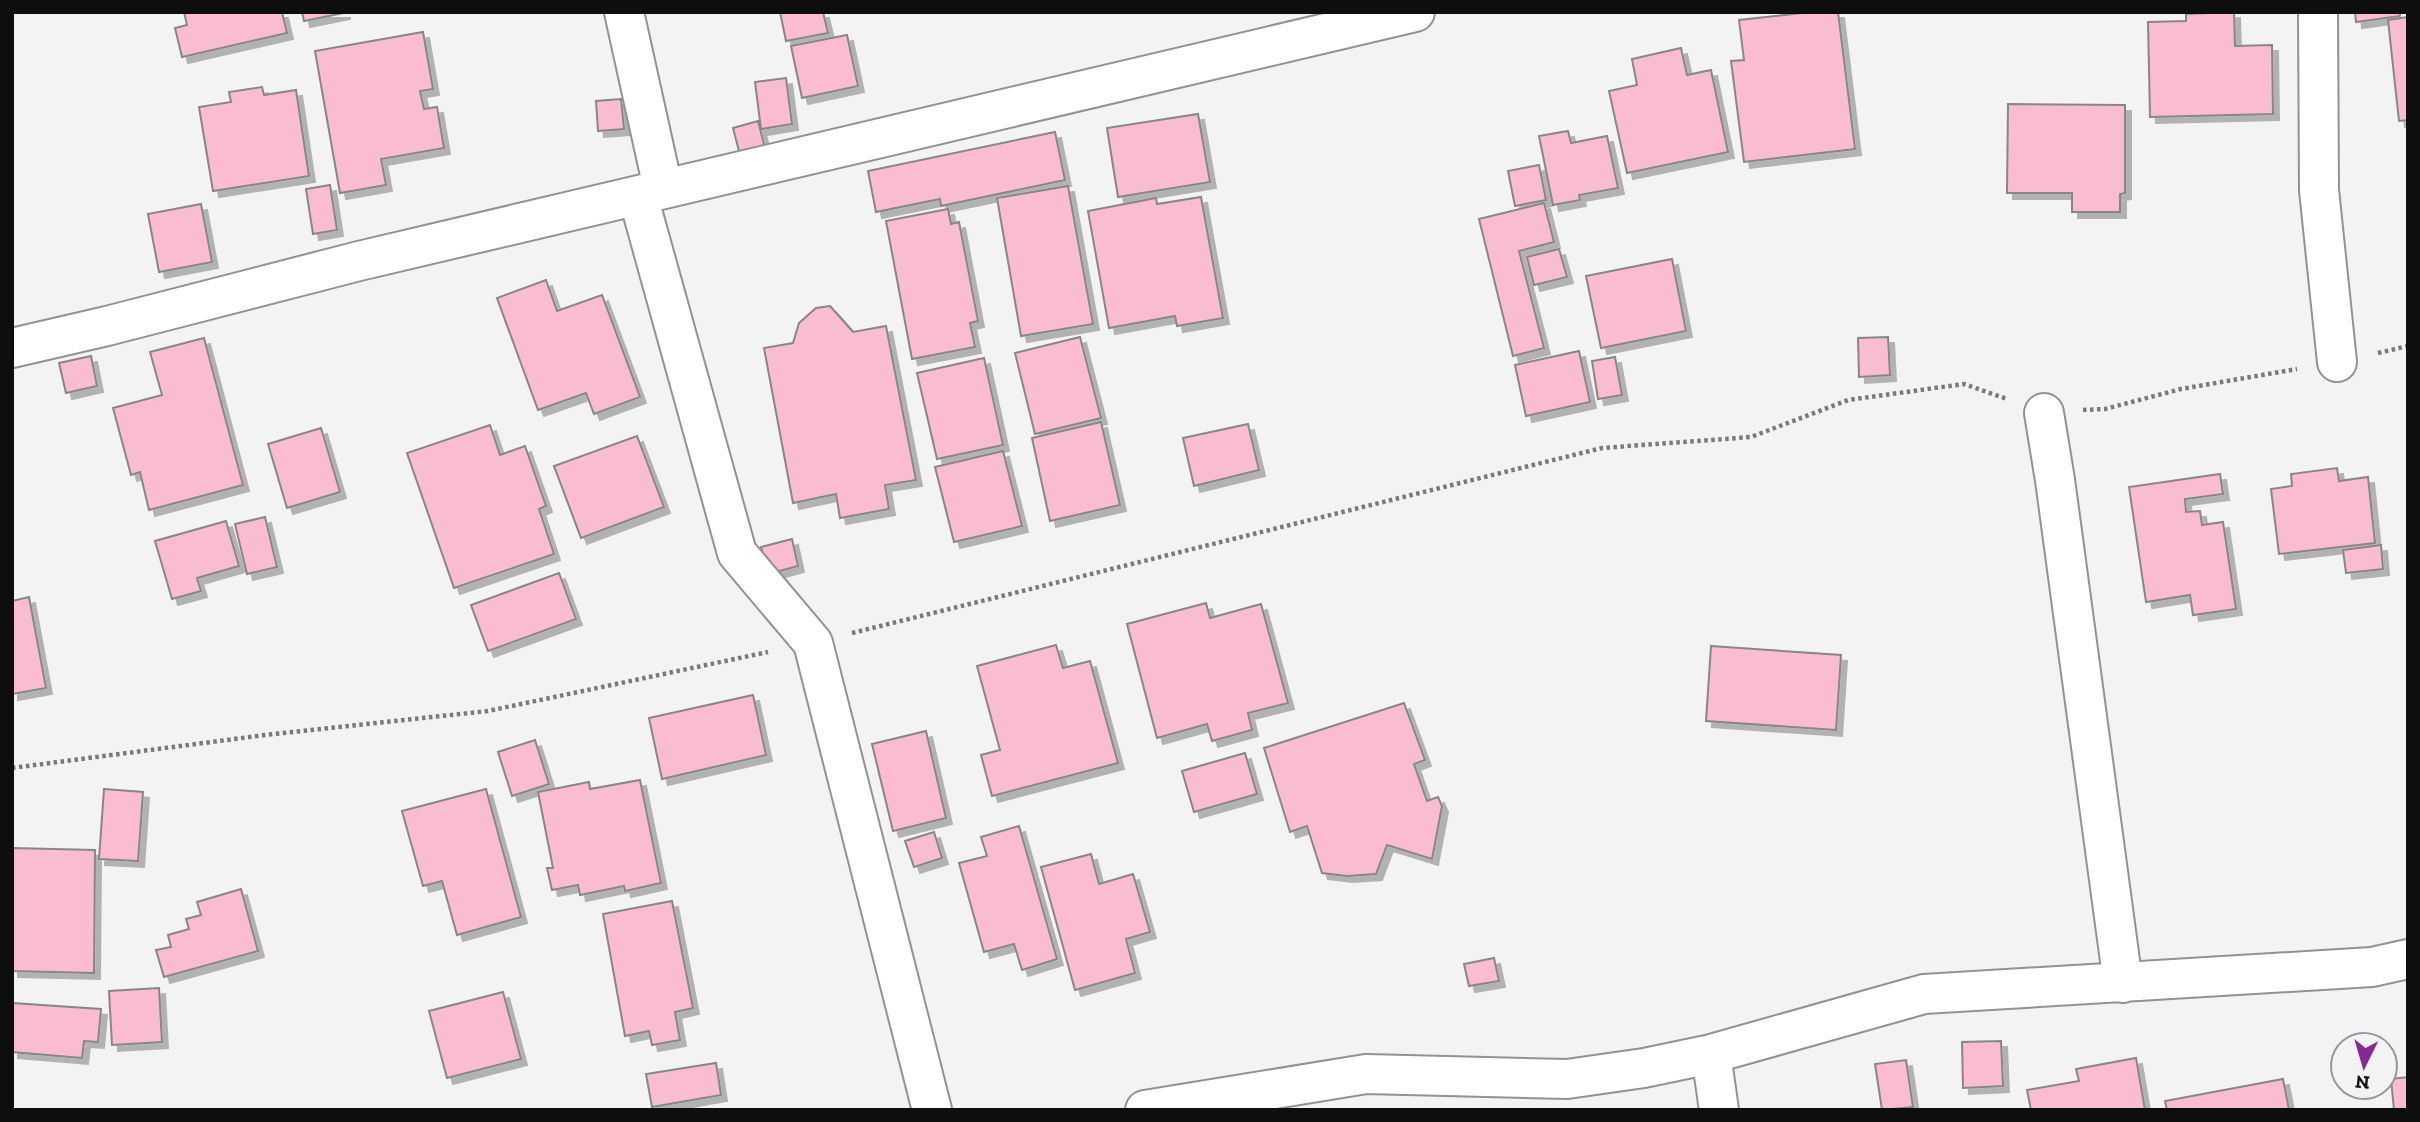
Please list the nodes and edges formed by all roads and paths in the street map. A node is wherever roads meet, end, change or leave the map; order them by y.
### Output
1 (624, 12) edge
2 (1415, 12) edge
3 (2318, 12) edge
4 (651, 192) junction
5 (2408, 346) edge
6 (12, 348) edge
7 (2337, 362) junction
8 (2044, 412) junction
9 (813, 643) junction
10 (12, 768) edge
11 (2408, 959) edge
12 (2123, 983) junction
13 (1712, 1054) junction
14 (932, 1110) edge
15 (1144, 1110) edge
16 (1719, 1110) edge

1 - 4 street
2 - 4 street
3 - 7 street
4 - 6 street
4 - 9 street
5 - 7 path
7 - 8 path
8 - 9 path
8 - 12 street
9 - 10 path
9 - 14 street
11 - 12 street
12 - 13 street
13 - 15 street
13 - 16 street

